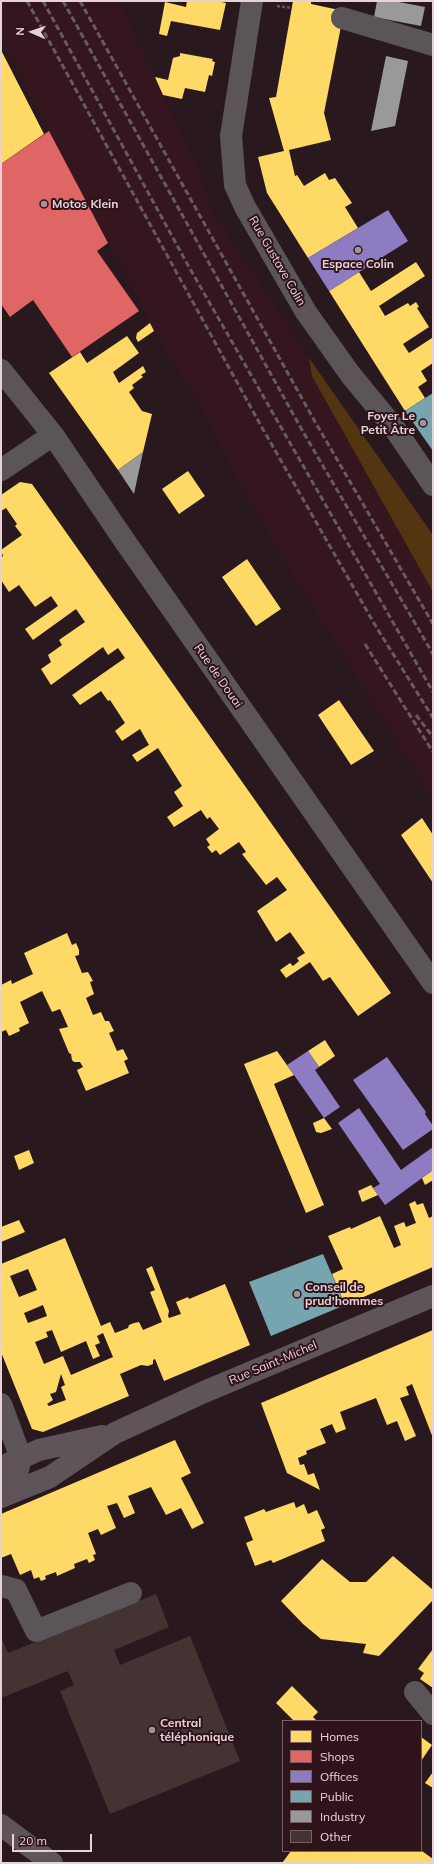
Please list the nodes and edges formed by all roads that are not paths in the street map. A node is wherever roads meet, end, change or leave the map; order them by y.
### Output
1 (252, 1) edge
2 (342, 18) dead end
3 (433, 45) edge
4 (1, 370) edge
5 (53, 435) junction
6 (1, 470) edge
7 (433, 485) edge
8 (433, 983) edge
9 (433, 1296) edge
10 (1, 1404) edge
11 (115, 1433) junction
12 (21, 1458) junction
13 (1, 1467) edge
14 (1, 1496) edge
15 (1, 1586) edge
16 (131, 1593) dead end
17 (415, 1692) dead end
18 (433, 1714) edge
19 (1, 1825) edge
20 (52, 1863) edge

1 - 7 street, Rue Gustave Colin
2 - 3 street
4 - 5 street, Rue de Douai
5 - 6 street
5 - 8 street, Rue de Douai
9 - 11 main road, Rue Saint-Michel
10 - 12 street
11 - 12 main road, Rue Saint-Michel
11 - 14 main road, Rue Saint-Michel
12 - 13 main road, Rue Saint-Michel
12 - 14 street
15 - 16 street
17 - 18 street
19 - 20 main road

